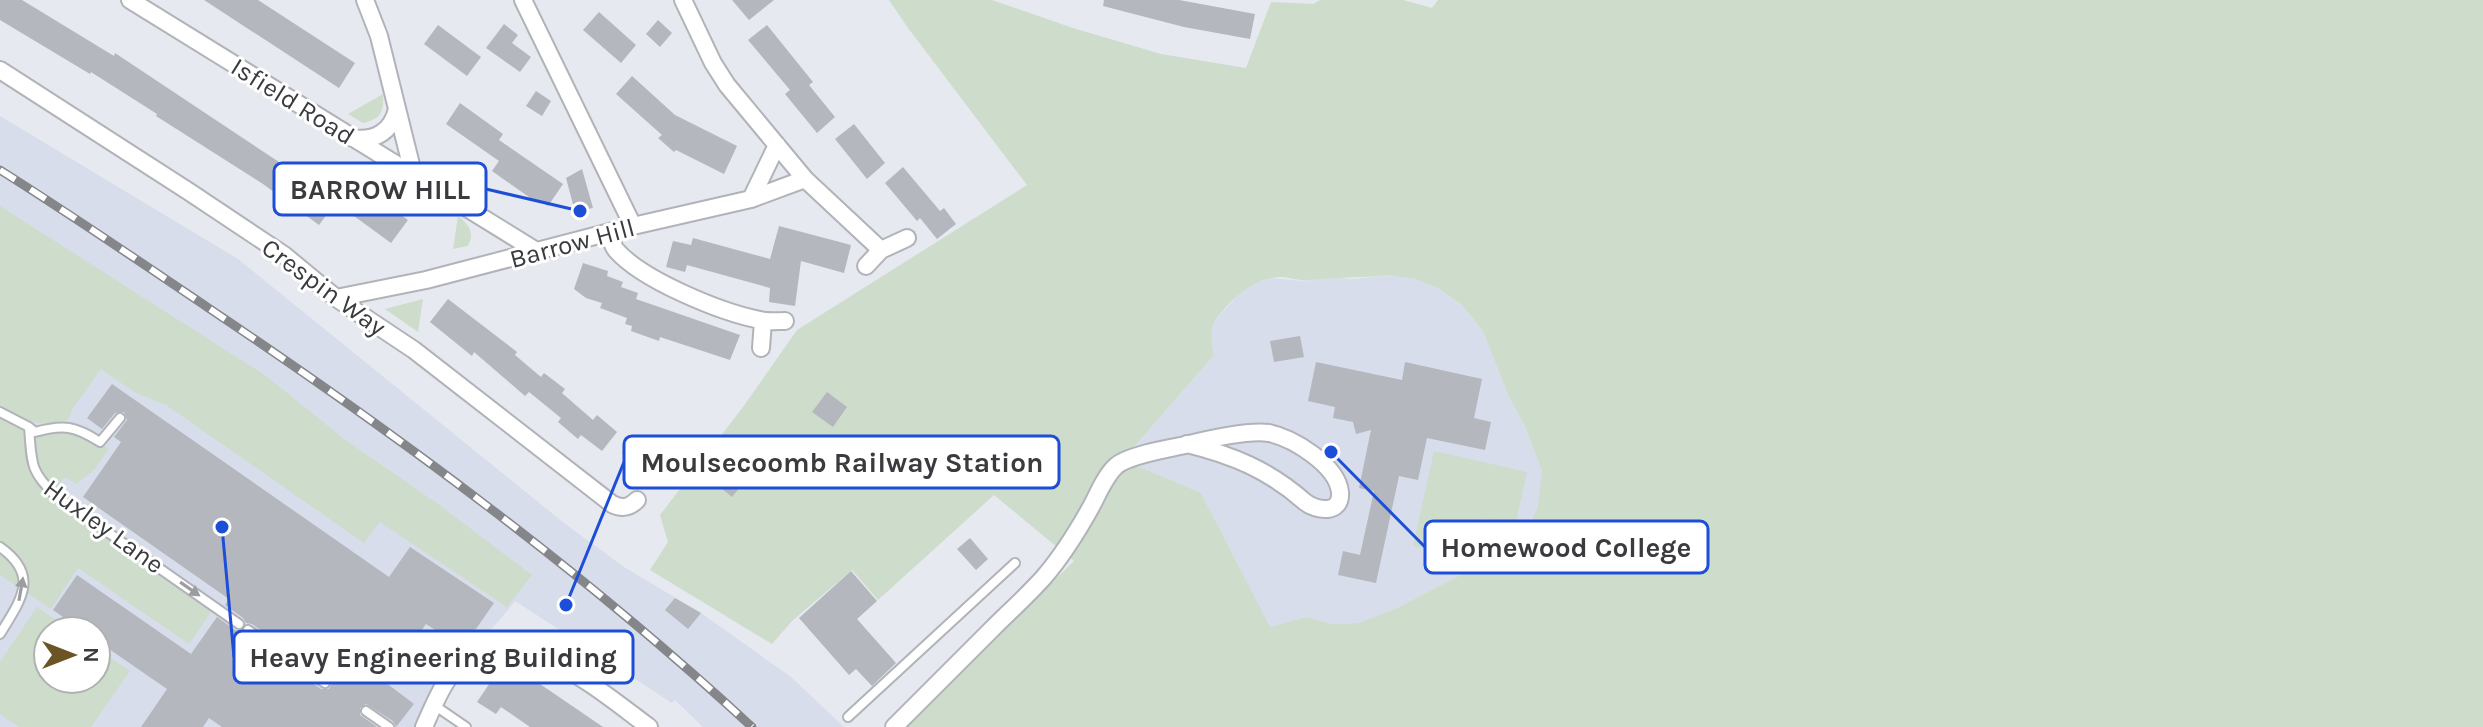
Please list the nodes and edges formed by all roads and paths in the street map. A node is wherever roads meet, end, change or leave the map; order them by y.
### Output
1 (130, 0) edge
2 (365, 0) edge
3 (523, 0) edge
4 (683, 0) edge
5 (0, 70) edge
6 (397, 107) junction
7 (352, 138) junction
8 (777, 145) junction
9 (414, 177) junction
10 (805, 179) junction
11 (751, 199) junction
12 (633, 226) junction
13 (609, 233) junction
14 (907, 238) dead end
15 (881, 250) junction
16 (538, 252) junction
17 (866, 266) dead end
18 (336, 298) junction
19 (763, 321) junction
20 (785, 321) dead end
21 (761, 348) dead end
22 (0, 412) edge
23 (120, 418) dead end
24 (29, 427) junction
25 (1187, 444) junction
26 (637, 500) dead end
27 (0, 547) edge
28 (1015, 563) dead end
29 (239, 624) dead end
30 (248, 630) dead end
31 (0, 634) edge
32 (325, 683) dead end
33 (434, 705) junction
34 (366, 711) dead end
35 (848, 717) dead end
36 (389, 727) edge
37 (424, 727) edge
38 (466, 727) edge
39 (649, 727) edge
40 (894, 727) edge

1 - 7 street, Isfield Road
2 - 6 street
3 - 12 street
4 - 8 street
5 - 18 street, Crespin Way
6 - 7 street
6 - 9 street
7 - 9 street, Isfield Road
8 - 10 street
8 - 11 street
9 - 16 street, Isfield Road
10 - 11 street, Barrow Hill
10 - 15 street
11 - 12 street, Barrow Hill
12 - 13 street, Barrow Hill
13 - 16 street, Barrow Hill
13 - 19 street
14 - 15 street
15 - 17 street
16 - 18 street, Barrow Hill
18 - 26 street, Crespin Way
19 - 20 street
19 - 21 street
22 - 24 lane
23 - 24 lane
24 -> 29 lane, Huxley Lane
25 - 25 street
25 - 40 street
31 -> 27 lane
28 - 35 lane
30 - 32 lane
33 - 37 street
33 - 38 lane
33 - 39 street
34 - 36 lane

